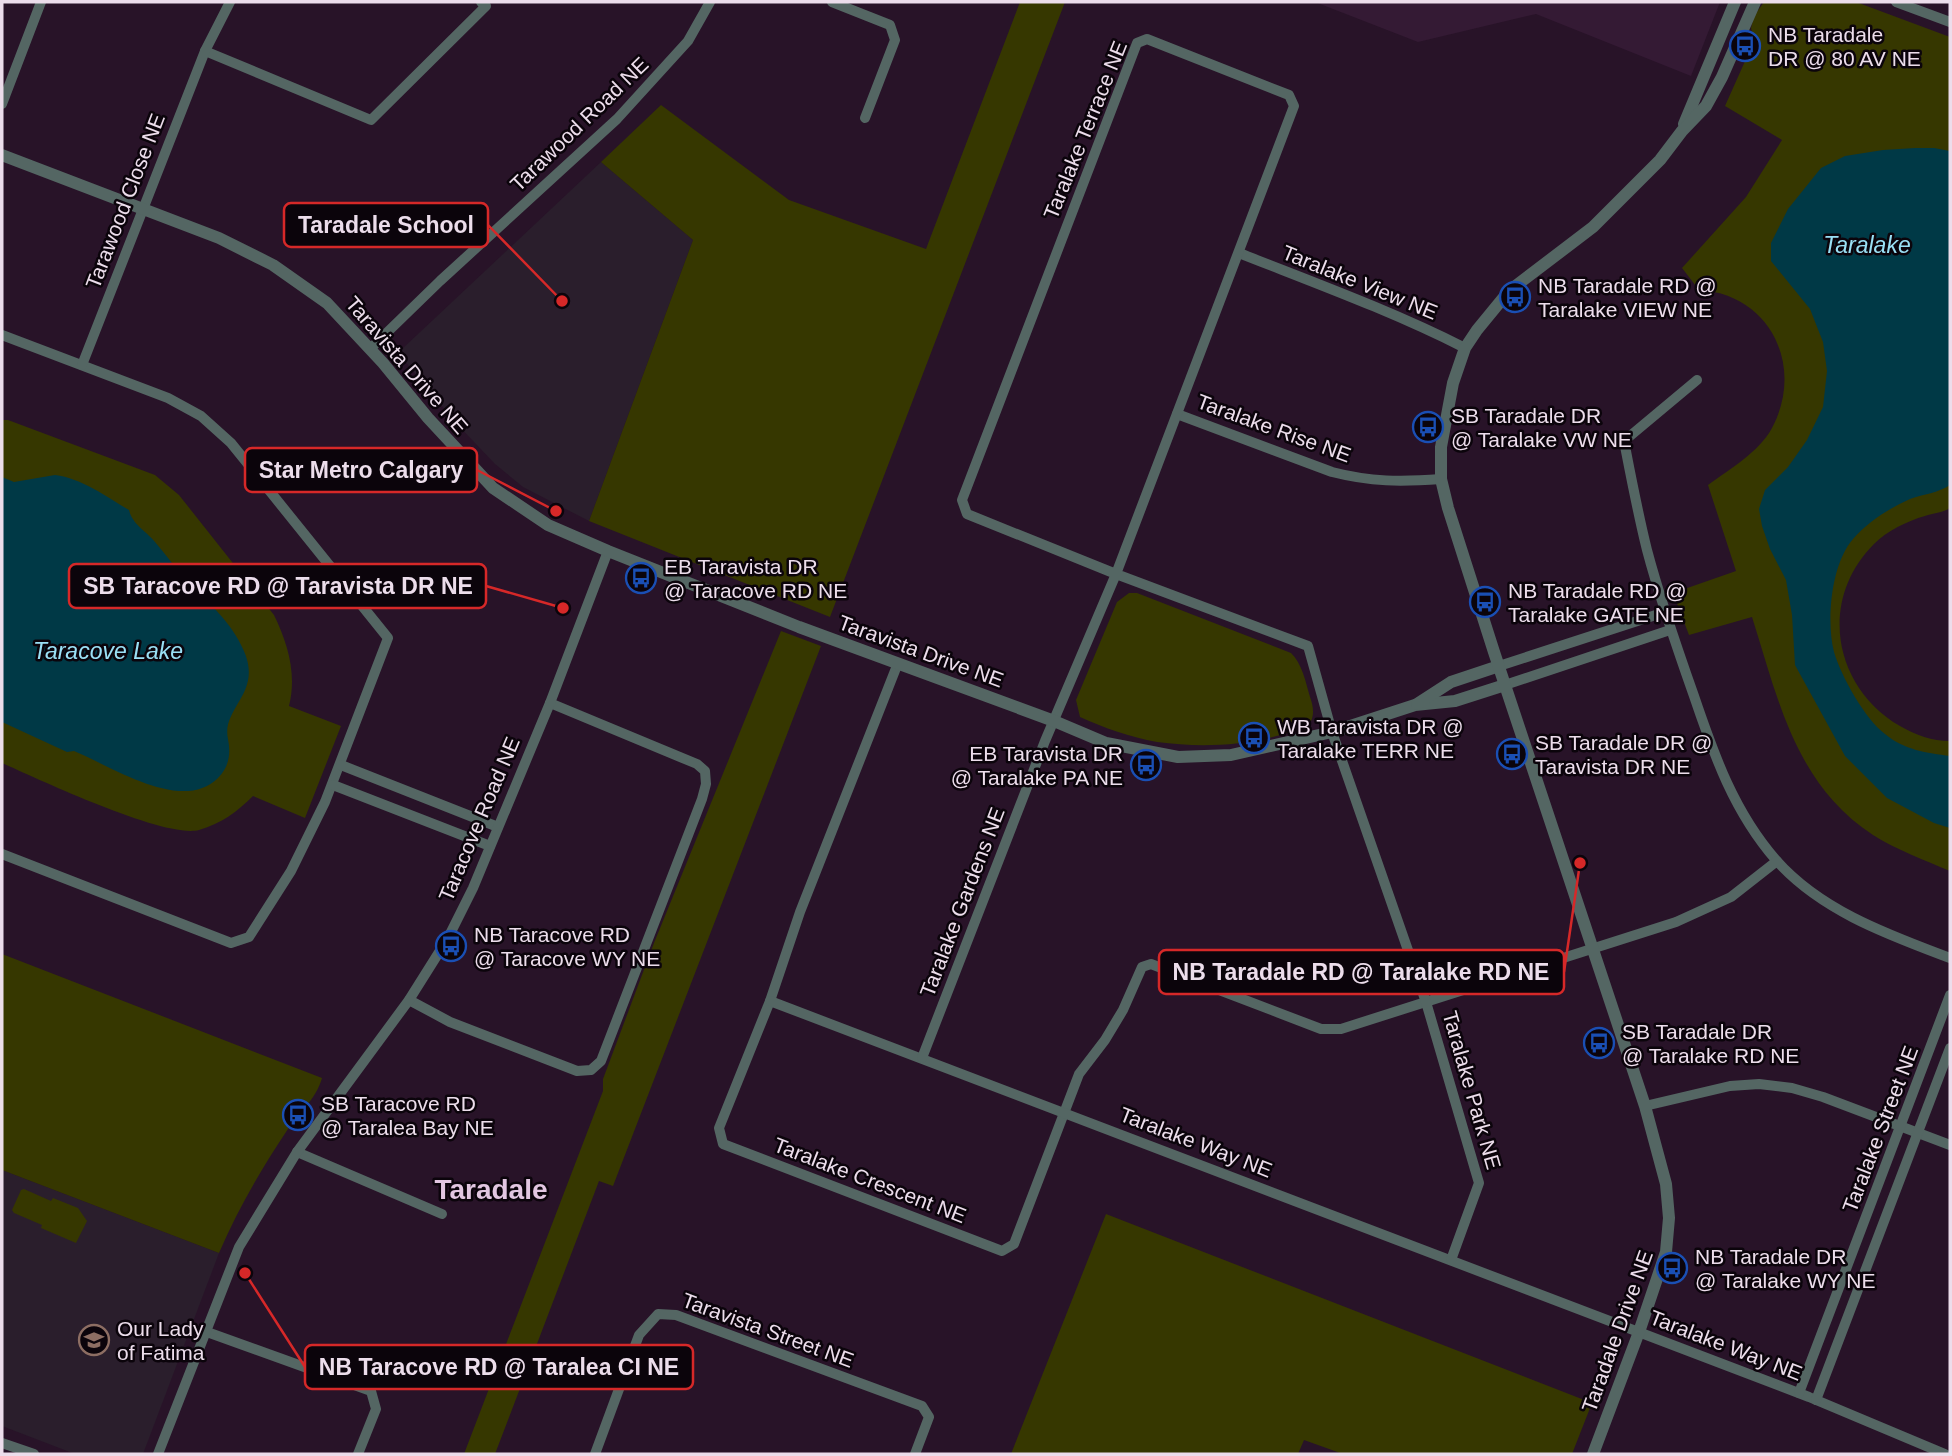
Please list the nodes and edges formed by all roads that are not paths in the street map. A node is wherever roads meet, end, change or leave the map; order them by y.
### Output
1 (41, 2) edge
2 (230, 2) edge
3 (710, 2) edge
4 (832, 2) edge
5 (1735, 2) edge
6 (1755, 2) edge
7 (1896, 2) edge
8 (486, 3) edge
9 (1950, 22) edge
10 (205, 51) junction
11 (2, 104) edge
12 (865, 118) dead end
13 (1682, 131) junction
14 (2, 155) edge
15 (143, 209) junction
16 (1239, 254) junction
17 (2, 335) edge
18 (1465, 348) junction
19 (370, 349) junction
20 (82, 365) junction
21 (1697, 380) dead end
22 (1177, 414) junction
23 (1441, 479) junction
24 (608, 551) junction
25 (1116, 574) junction
26 (1665, 612) junction
27 (1671, 630) junction
28 (898, 663) junction
29 (1499, 666) junction
30 (1505, 685) junction
31 (550, 703) junction
32 (1415, 705) junction
33 (1054, 721) junction
34 (1332, 732) junction
35 (341, 765) junction
36 (333, 785) junction
37 (498, 827) junction
38 (490, 846) junction
39 (2, 854) edge
40 (1777, 861) junction
41 (1593, 950) junction
42 (1950, 958) edge
43 (1950, 995) edge
44 (409, 1000) junction
45 (770, 1001) junction
46 (1426, 1002) junction
47 (1950, 1048) edge
48 (922, 1058) junction
49 (1645, 1106) junction
50 (1065, 1113) junction
51 (1902, 1127) junction
52 (1918, 1133) junction
53 (1950, 1145) edge
54 (297, 1152) junction
55 (442, 1214) dead end
56 (1451, 1260) junction
57 (207, 1332) junction
58 (1639, 1332) junction
59 (1799, 1393) junction
60 (1816, 1400) junction
61 (2, 1443) edge
62 (34, 1454) edge
63 (158, 1454) edge
64 (358, 1454) edge
65 (595, 1454) edge
66 (915, 1454) edge
67 (1593, 1454) edge
68 (1945, 1454) edge

1 - 11 street
2 - 10 street, Tarawood Close NE
3 - 19 street, Tarawood Road NE
4 - 12 street
5 - 13 street, Taradale Drive NE
6 - 13 street, Taradale Drive NE
7 - 9 street
8 - 10 street
10 - 15 street, Tarawood Close NE
13 - 18 street, Taradale Drive NE
14 - 15 street, Taravista Drive NE
15 - 19 street, Taravista Drive NE
15 - 20 street, Tarawood Close NE
16 - 18 street, Taralake View NE
16 - 22 street, Taralake Terrace NE
16 - 25 street, Taralake Terrace NE
17 - 20 street
18 - 23 street, Taradale Drive NE
19 - 24 street, Taravista Drive NE
20 - 35 street
21 - 26 street
22 - 23 street, Taralake Rise NE
22 - 25 street, Taralake Terrace NE
23 - 29 street, Taradale Drive NE
24 - 28 street, Taravista Drive NE
24 - 31 street, Taracove Road NE
25 - 33 street, Taralake Terrace NE
25 - 34 street, Taralake Park NE
26 - 27 street
26 - 29 street
27 - 30 street
27 - 40 street
28 - 33 street, Taravista Drive NE
28 - 45 street
29 - 30 street, Taradale Drive NE
29 - 32 street, Taravista Drive NE
30 - 32 street, Taravista Drive NE
30 - 41 street, Taradale Drive NE
31 - 37 street, Taracove Road NE
31 - 44 street
32 - 34 street, Taravista Drive NE
33 - 34 street, Taravista Drive NE
33 - 48 street, Taralake Gardens NE
34 - 46 street, Taralake Park NE
35 - 36 street
35 - 37 street
36 - 38 street
36 - 39 street
37 - 38 street, Taracove Road NE
38 - 44 street, Taracove Road NE
40 - 41 street
40 - 42 street
41 - 46 street
41 - 49 street, Taradale Drive NE
43 - 51 street, Taralake Street NE
44 - 54 street, Taracove Road NE
45 - 48 street, Taralake Way NE
45 - 50 street, Taralake Crescent NE
46 - 50 street
46 - 56 street, Taralake Park NE
47 - 52 street, Taralake Street NE
48 - 50 street, Taralake Way NE
49 - 51 street
49 - 58 street, Taradale Drive NE
50 - 56 street, Taralake Way NE
51 - 52 street
51 - 59 street, Taralake Street NE
52 - 53 street
52 - 60 street, Taralake Street NE
54 - 55 street
54 - 57 street, Taracove Road NE
56 - 58 street, Taralake Way NE
57 - 63 street, Taracove Road NE
57 - 64 street
58 - 59 street, Taralake Way NE
58 - 67 street, Taradale Drive NE
59 - 60 street, Taralake Way NE
60 - 68 street, Taralake Way NE
61 - 62 street
65 - 66 street, Taravista Street NE

